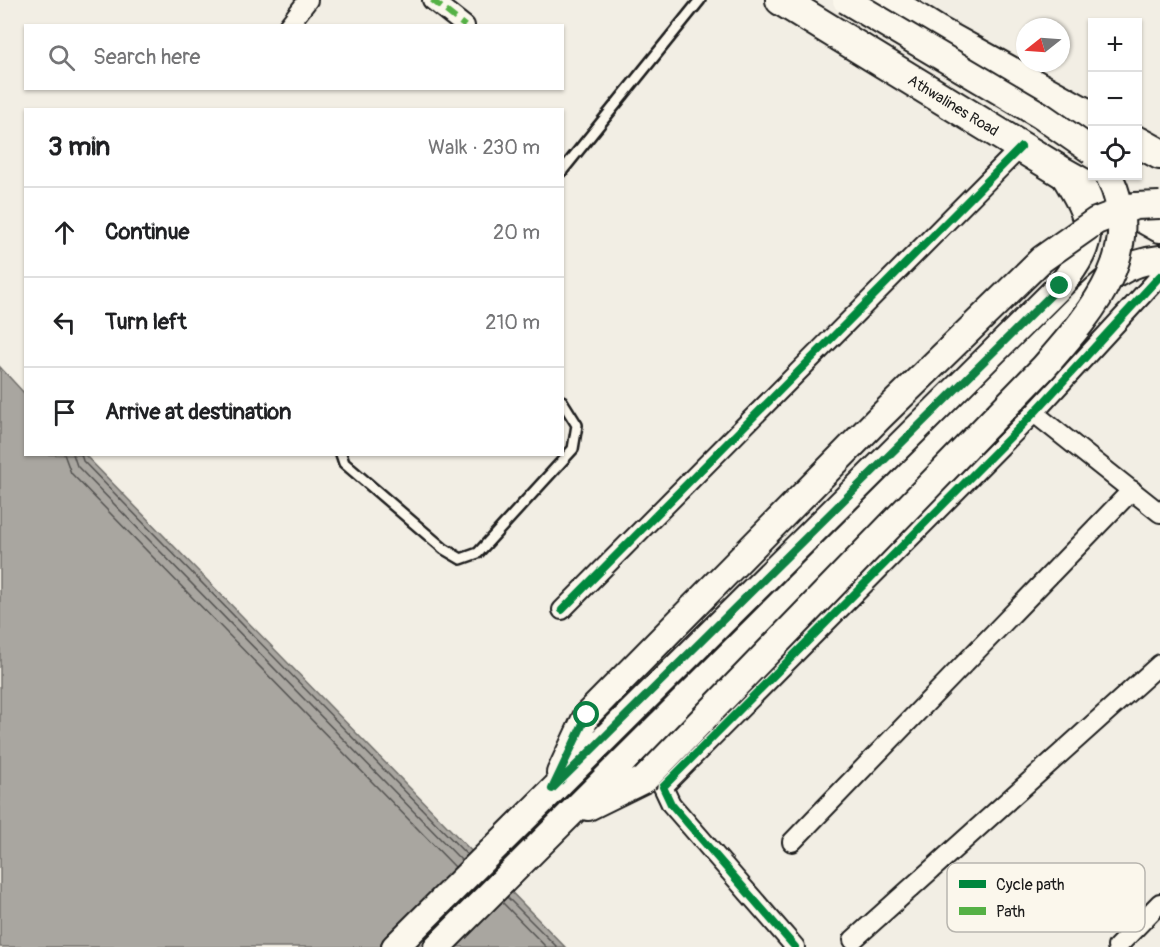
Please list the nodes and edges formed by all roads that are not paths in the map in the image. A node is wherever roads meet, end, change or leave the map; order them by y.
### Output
1 (308, 0) edge
2 (432, 0) edge
3 (700, 0) edge
4 (781, 0) edge
5 (846, 0) edge
6 (860, 0) edge
7 (887, 0) edge
8 (290, 24) edge
9 (462, 24) edge
10 (838, 35) junction
11 (1088, 115) edge
12 (1142, 145) edge
13 (1021, 147) junction
14 (1088, 149) edge
15 (1160, 154) edge
16 (564, 169) edge
17 (1062, 172) junction
18 (1111, 180) edge
19 (1160, 205) edge
20 (1160, 227) edge
21 (1160, 259) edge
22 (1160, 276) edge
23 (564, 404) edge
24 (1034, 412) junction
25 (342, 456) edge
26 (1131, 490) junction
27 (1160, 513) edge
28 (562, 610) dead end
29 (1160, 664) edge
30 (549, 793) junction
31 (568, 818) junction
32 (792, 842) dead end
33 (1160, 903) edge
34 (1145, 918) edge
35 (1132, 932) edge
36 (853, 939) dead end
37 (395, 947) edge
38 (437, 947) edge
39 (795, 947) edge
40 (1117, 947) edge

1 - 8 street
2 - 9 street
3 - 16 lane
4 - 10 main road, Athwalines Road
5 - 14 main road, bridge
6 - 10 main road
7 - 11 main road
10 - 13 main road, Athwalines Road
12 - 15 main road
13 - 17 main road, Athwalines Road
13 - 28 street
17 - 20 main road, Athwalines Road
17 - 30 main road
18 - 31 main road, bridge
19 - 30 main road, bridge
21 - 31 main road
22 - 24 street
23 - 25 lane
24 - 26 street
24 - 39 street
26 - 27 street
26 - 32 street
29 - 36 street
30 - 37 main road
31 - 38 main road
33 - 34 street
35 - 40 street

